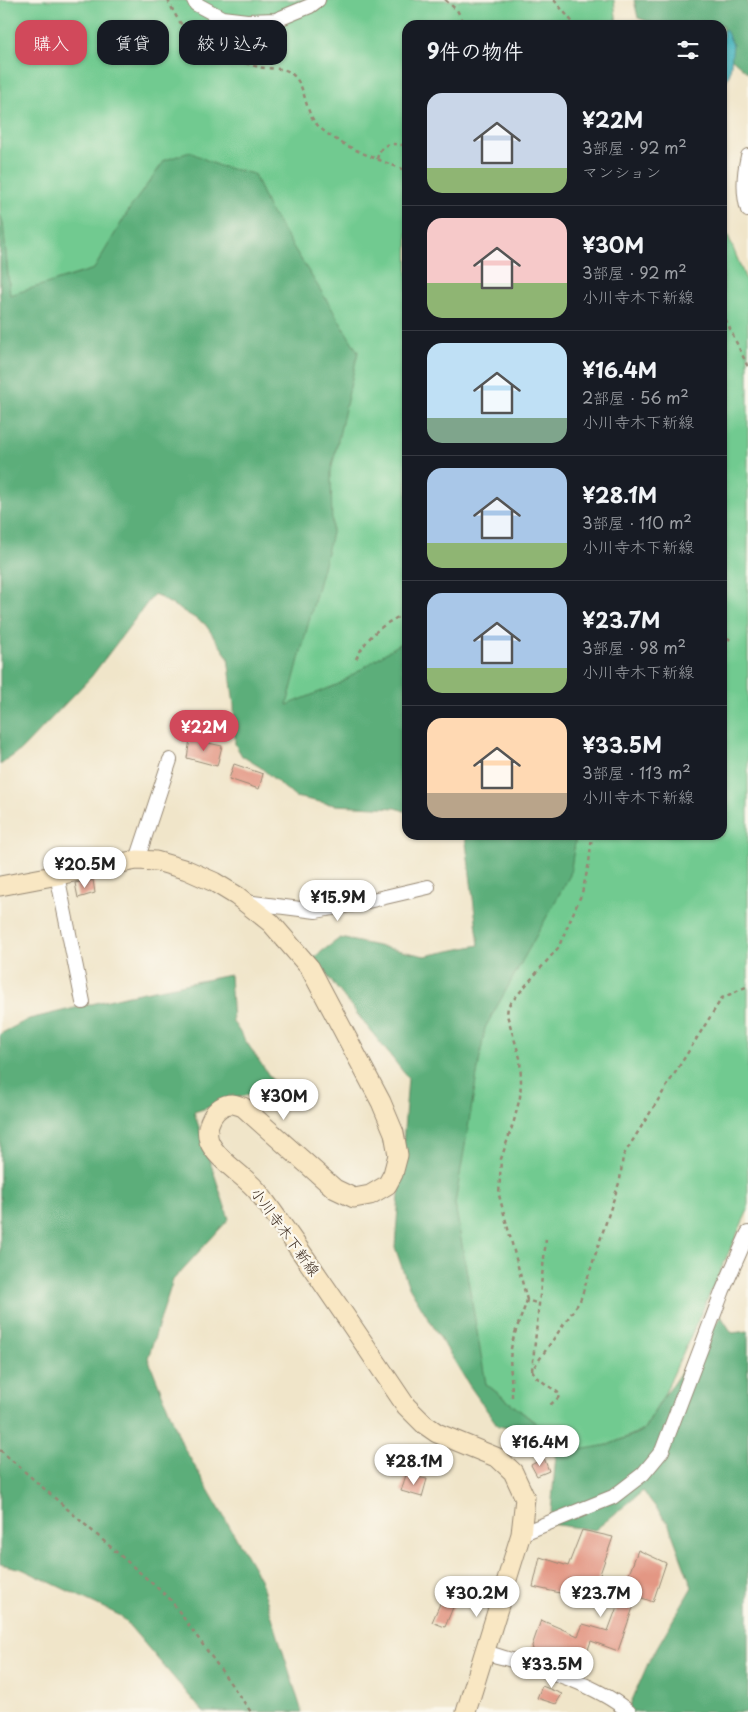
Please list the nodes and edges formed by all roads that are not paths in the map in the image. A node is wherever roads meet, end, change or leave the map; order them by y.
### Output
1 (194, 0) edge
2 (318, 0) edge
3 (748, 156) edge
4 (748, 210) edge
5 (170, 760) dead end
6 (137, 860) junction
7 (57, 875) junction
8 (0, 886) edge
9 (428, 887) dead end
10 (244, 902) junction
11 (83, 1002) dead end
12 (748, 1233) edge
13 (521, 1534) junction
14 (484, 1652) junction
15 (466, 1712) edge
16 (629, 1712) edge

1 - 2 street
3 - 4 street
5 - 6 street
6 - 7 main road, 小川寺木下新線
6 - 10 main road, 小川寺木下新線
7 - 8 main road, 小川寺木下新線
7 - 11 street
9 - 10 street
10 - 13 main road, 小川寺木下新線
12 - 13 street
13 - 14 main road, 小川寺木下新線
14 - 15 main road, 小川寺木下新線
14 - 16 street

